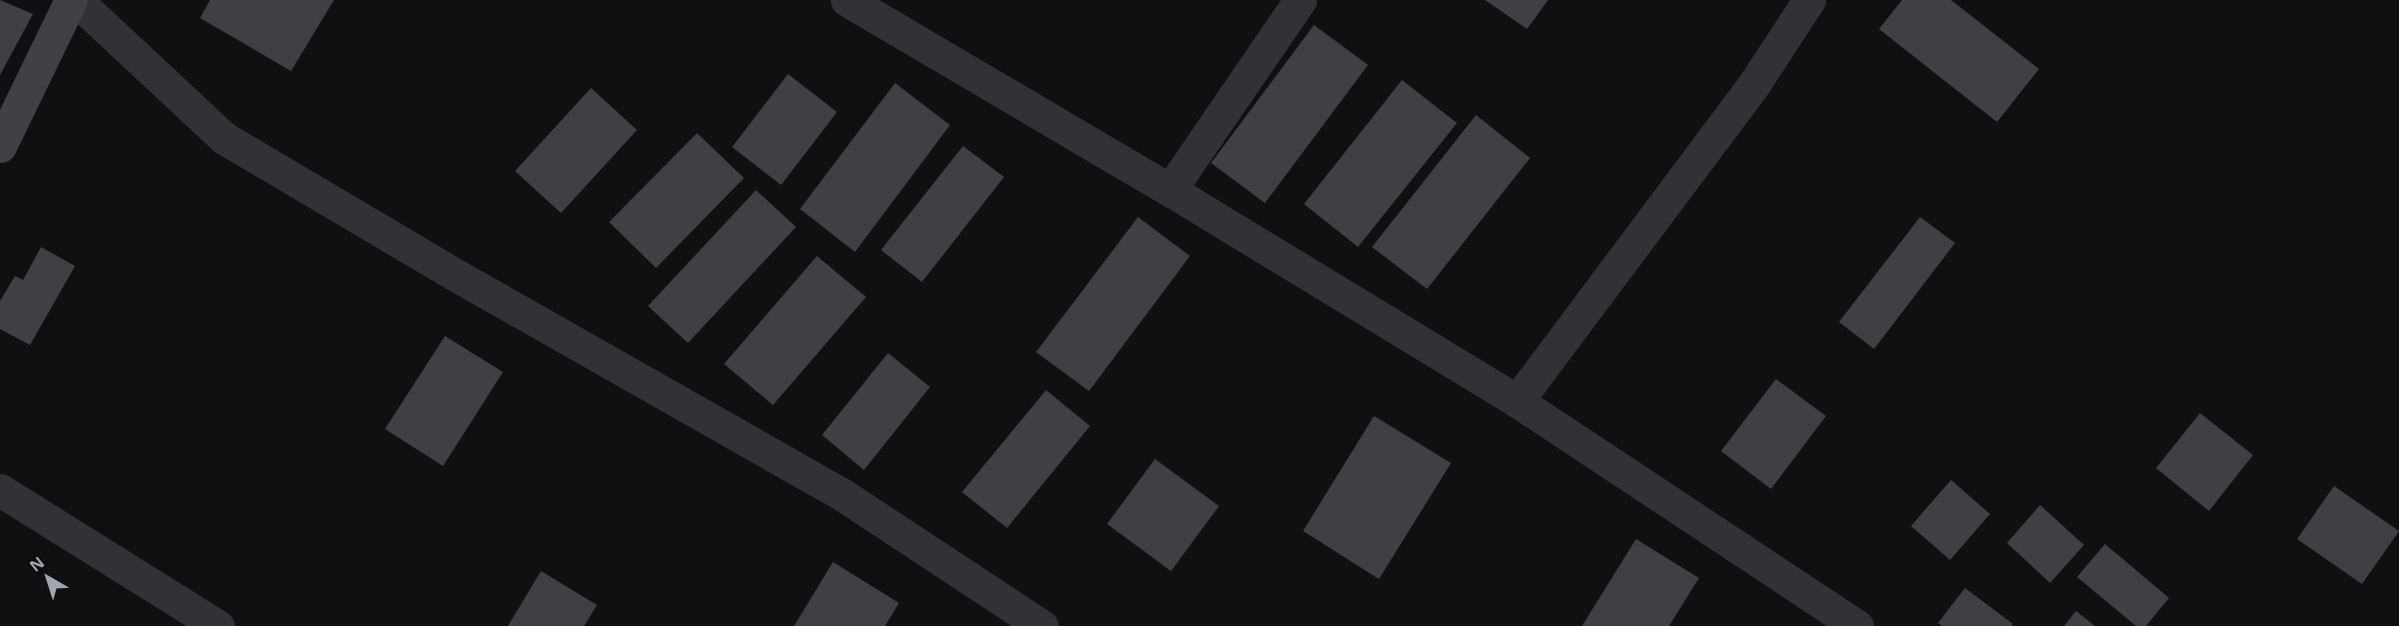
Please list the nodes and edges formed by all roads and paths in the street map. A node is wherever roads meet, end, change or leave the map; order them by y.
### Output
1 (73, 0) edge
2 (848, 0) edge
3 (1300, 0) edge
4 (1809, 0) edge
5 (0, 146) edge
6 (1170, 190) junction
7 (1517, 401) junction
8 (0, 490) edge
9 (218, 626) edge
10 (1042, 626) edge
11 (1857, 626) edge

1 - 5 street
1 - 10 street
2 - 6 street
3 - 6 street
4 - 7 street
6 - 7 street
7 - 11 street
8 - 9 street

